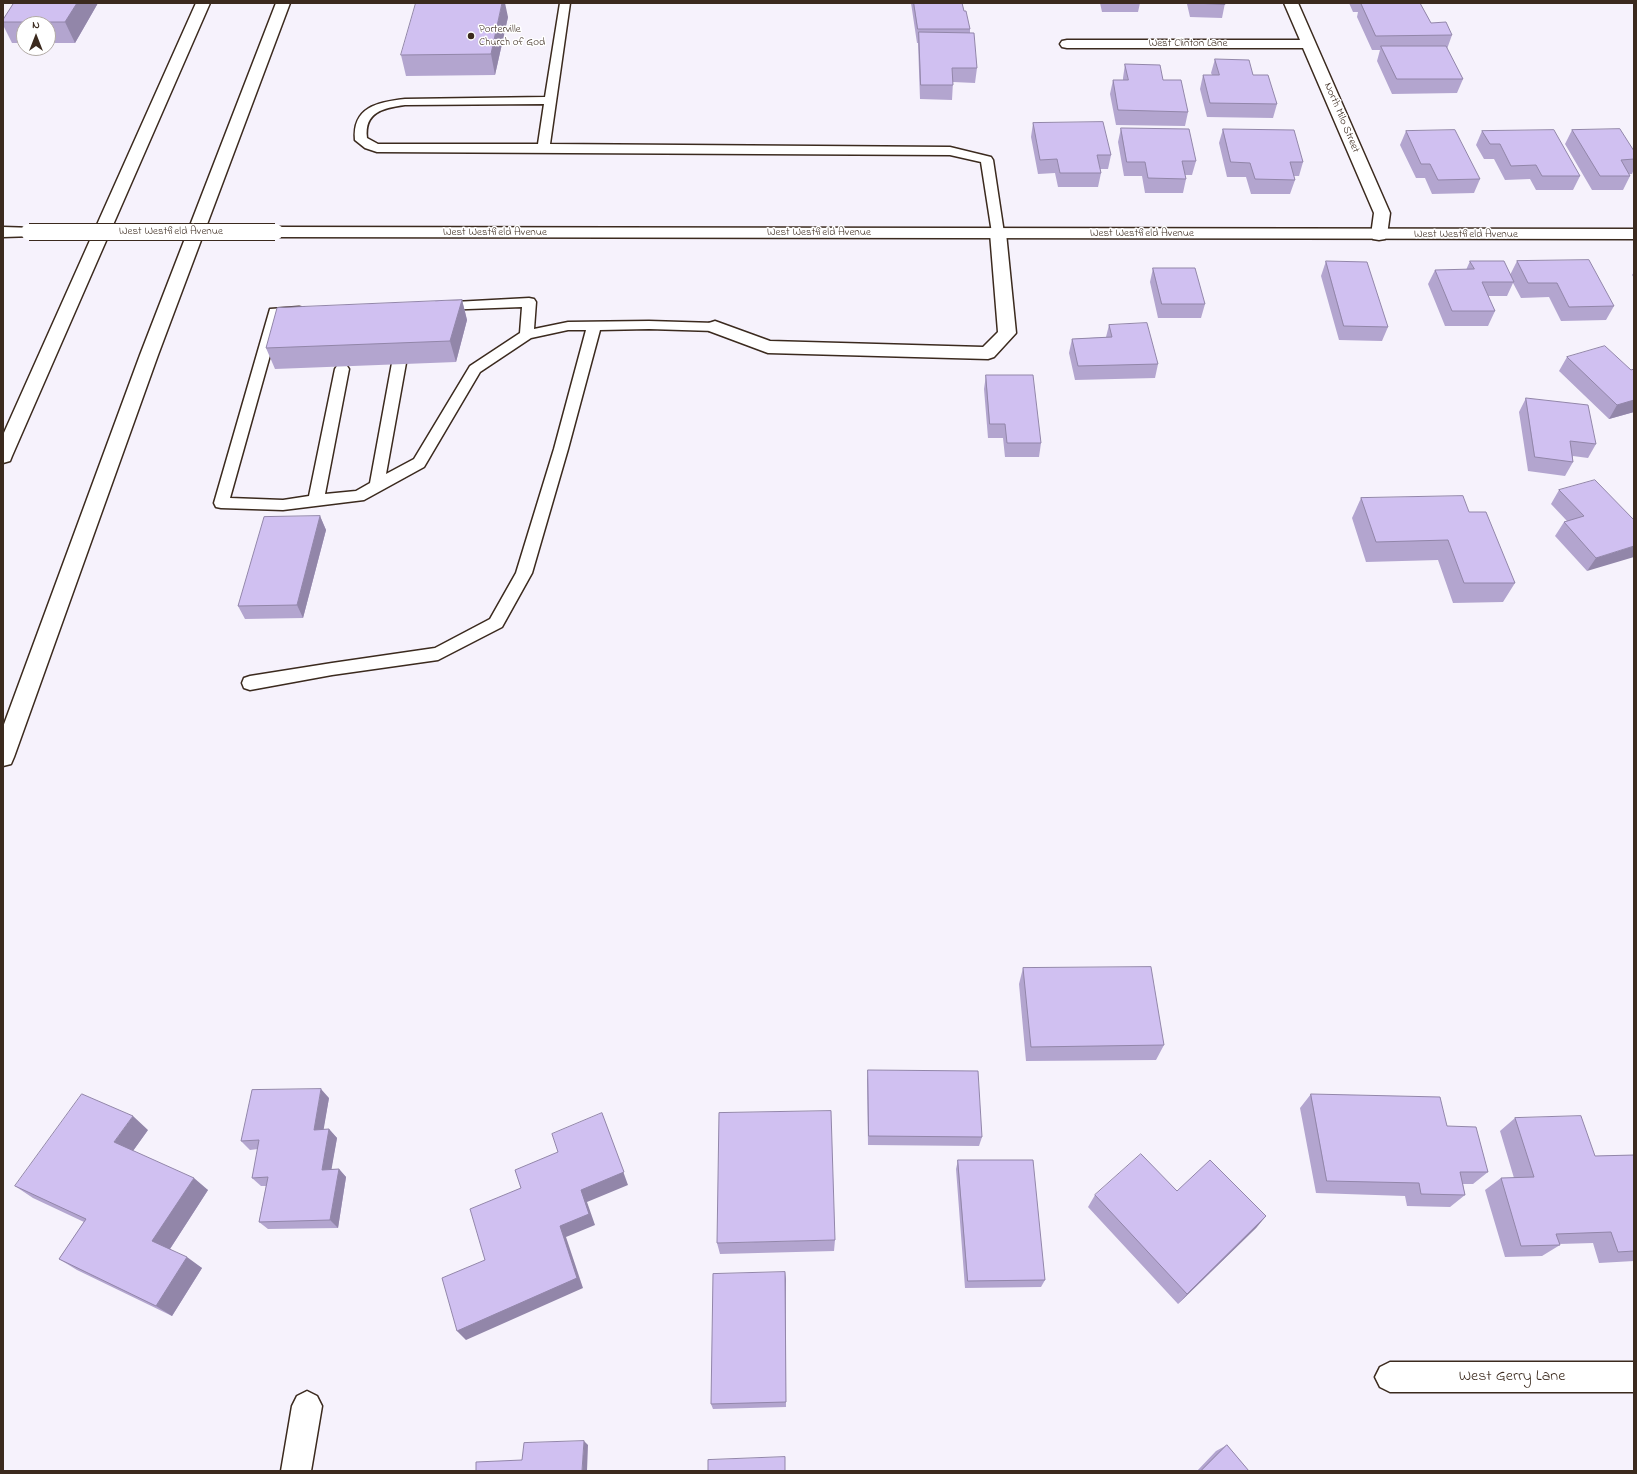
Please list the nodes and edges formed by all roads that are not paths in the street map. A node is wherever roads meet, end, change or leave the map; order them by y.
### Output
1 (203, 3) edge
2 (283, 3) edge
3 (564, 3) edge
4 (1291, 3) edge
5 (1068, 44) dead end
6 (1308, 44) junction
7 (550, 100) junction
8 (543, 148) junction
9 (3, 232) edge
10 (998, 234) junction
11 (1634, 234) edge
12 (1380, 235) junction
13 (426, 306) edge
14 (315, 311) edge
15 (594, 326) junction
16 (715, 327) joint
17 (527, 335) junction
18 (400, 363) edge
19 (342, 369) edge
20 (3, 456) edge
21 (377, 486) junction
22 (316, 500) junction
23 (250, 683) dead end
24 (3, 757) edge
25 (1390, 1377) dead end
26 (1634, 1377) edge
27 (307, 1406) dead end
28 (296, 1471) edge

1 - 20 main road
2 - 24 main road
3 - 7 lane
4 - 6 main road, North Milo Street
5 - 6 main road, West Clinton Lane
6 - 12 main road, North Milo Street
7 - 8 lane
7 - 8 lane
8 - 10 lane
9 - 10 main road, West Westfield Avenue, bridge
10 - 12 main road, West Westfield Avenue
10 - 16 main road
11 - 12 main road, West Westfield Avenue
13 - 17 lane
14 - 22 lane
15 - 16 lane
15 - 17 lane
15 - 23 lane
17 - 21 lane
18 - 21 lane
19 - 22 lane
21 - 22 lane
25 - 26 main road, West Gerry Lane
27 - 28 main road

